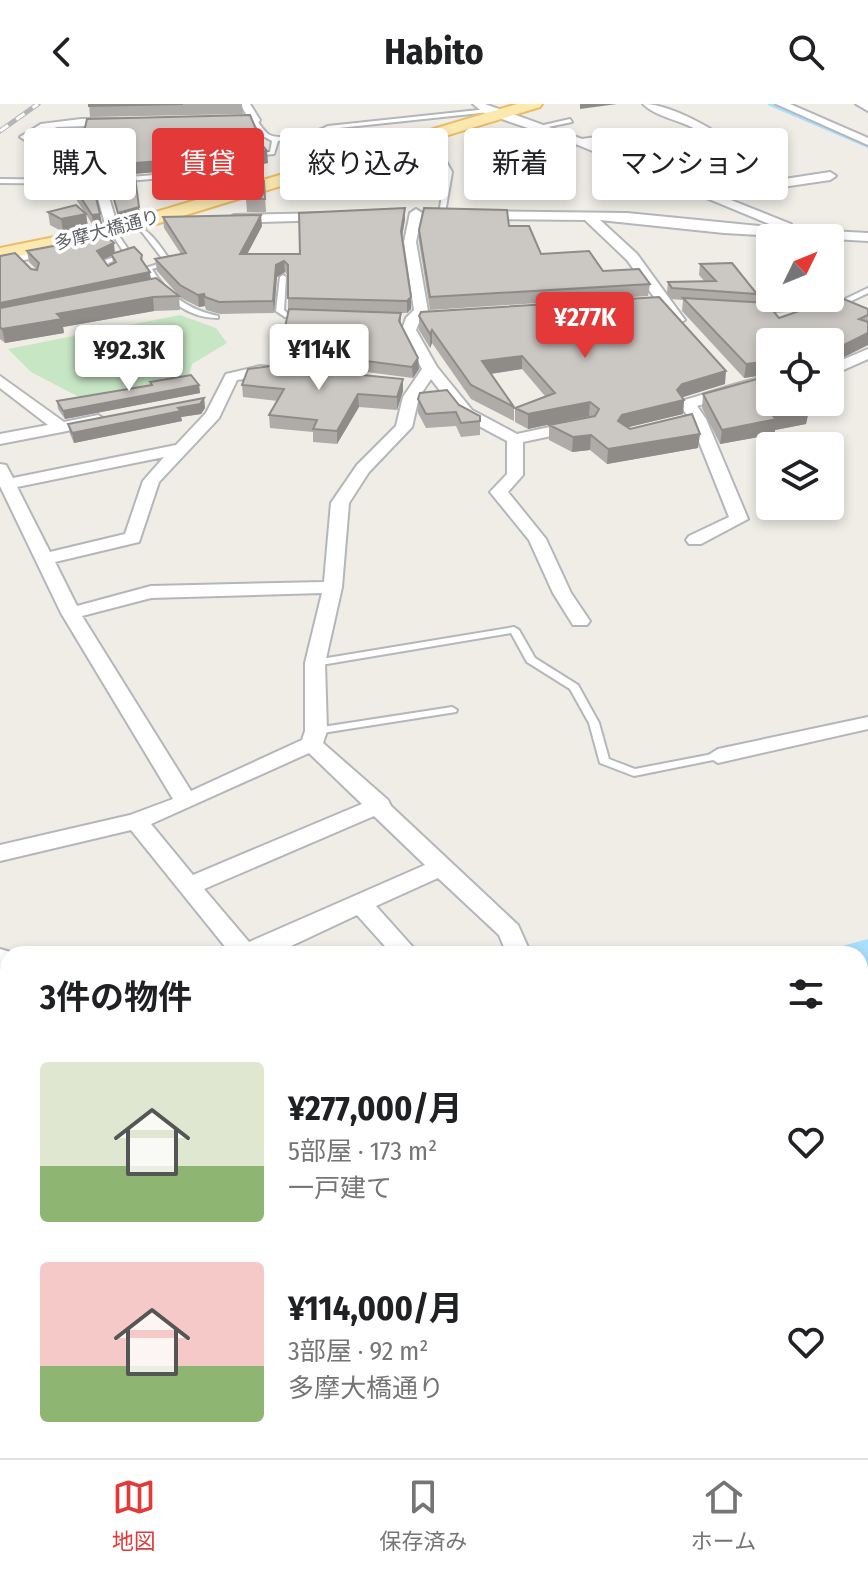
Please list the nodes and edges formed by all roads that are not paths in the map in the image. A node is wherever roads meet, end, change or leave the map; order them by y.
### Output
1 (245, 104) edge
2 (534, 104) edge
3 (648, 104) edge
4 (781, 104) edge
5 (488, 110) edge
6 (255, 120) junction
7 (132, 121) edge
8 (570, 121) dead end
9 (211, 122) edge
10 (538, 127) junction
11 (42, 128) edge
12 (434, 128) edge
13 (702, 128) edge
14 (280, 139) edge
15 (275, 140) junction
16 (592, 141) edge
17 (868, 142) edge
18 (582, 143) junction
19 (592, 147) edge
20 (830, 176) dead end
21 (136, 178) edge
22 (280, 179) edge
23 (0, 181) edge
24 (24, 181) edge
25 (788, 181) edge
26 (104, 200) edge
27 (444, 200) edge
28 (719, 200) edge
29 (442, 213) junction
30 (336, 215) edge
31 (588, 216) junction
32 (223, 219) edge
33 (200, 220) edge
34 (781, 224) edge
35 (143, 225) junction
36 (756, 230) edge
37 (113, 231) junction
38 (844, 236) edge
39 (868, 237) edge
40 (12, 257) edge
41 (0, 260) edge
42 (111, 272) edge
43 (283, 277) dead end
44 (159, 286) junction
45 (144, 289) edge
46 (868, 290) edge
47 (751, 311) edge
48 (443, 315) edge
49 (314, 316) edge
50 (216, 317) dead end
51 (406, 318) junction
52 (691, 334) edge
53 (868, 353) edge
54 (844, 364) edge
55 (430, 369) junction
56 (284, 372) edge
57 (0, 381) edge
58 (756, 381) edge
59 (122, 416) edge
60 (587, 424) edge
61 (61, 427) junction
62 (0, 439) edge
63 (515, 439) junction
64 (181, 449) junction
65 (4, 477) edge
66 (695, 540) dead end
67 (44, 559) junction
68 (333, 587) junction
69 (71, 613) junction
70 (580, 621) dead end
71 (315, 663) junction
72 (452, 710) dead end
73 (868, 723) edge
74 (314, 737) junction
75 (718, 756) joint
76 (186, 802) junction
77 (380, 805) junction
78 (136, 821) junction
79 (0, 853) edge
80 (441, 867) junction
81 (189, 886) junction
82 (360, 904) junction
83 (238, 946) edge
84 (269, 946) edge
85 (399, 946) edge
86 (516, 946) edge

1 - 6 street
2 - 5 main road, 多摩大橋通り
3 - 13 street
4 - 17 street
5 - 10 street
5 - 12 main road, 多摩大橋通り
6 - 9 street
6 - 15 lane
7 - 11 street
8 - 10 lane
10 - 18 street
14 - 15 lane
15 - 21 lane
16 - 18 street
18 - 19 street
20 - 25 street
22 - 35 main road, 多摩大橋通り
23 - 24 lane
26 - 37 street
27 - 29 lane
28 - 34 street
29 - 31 street
29 - 51 street
30 - 32 street
31 - 36 street
31 - 52 street
33 - 35 street
35 - 37 main road, 多摩大橋通り
35 - 44 lane
37 - 40 main road, 多摩大橋通り
37 - 42 lane
38 - 39 street
40 - 41 street
43 - 49 lane
44 - 45 lane
44 - 50 lane
46 - 47 lane
48 - 51 street
51 - 55 street
53 - 54 street
55 - 63 street
55 - 68 street
56 - 64 street
57 - 61 street
58 - 66 street
59 - 61 street
60 - 63 street
61 - 62 street
63 - 70 street
64 - 65 street
64 - 67 street
65 - 67 street
67 - 69 street
68 - 69 street
68 - 71 street
69 - 76 street
71 - 74 street
71 - 75 lane
72 - 74 lane
73 - 75 street
74 - 76 street
74 - 77 street
76 - 78 street
77 - 80 street
77 - 81 street
78 - 79 street
78 - 81 street
80 - 82 street
80 - 86 street
81 - 83 street
82 - 84 street
82 - 85 street

